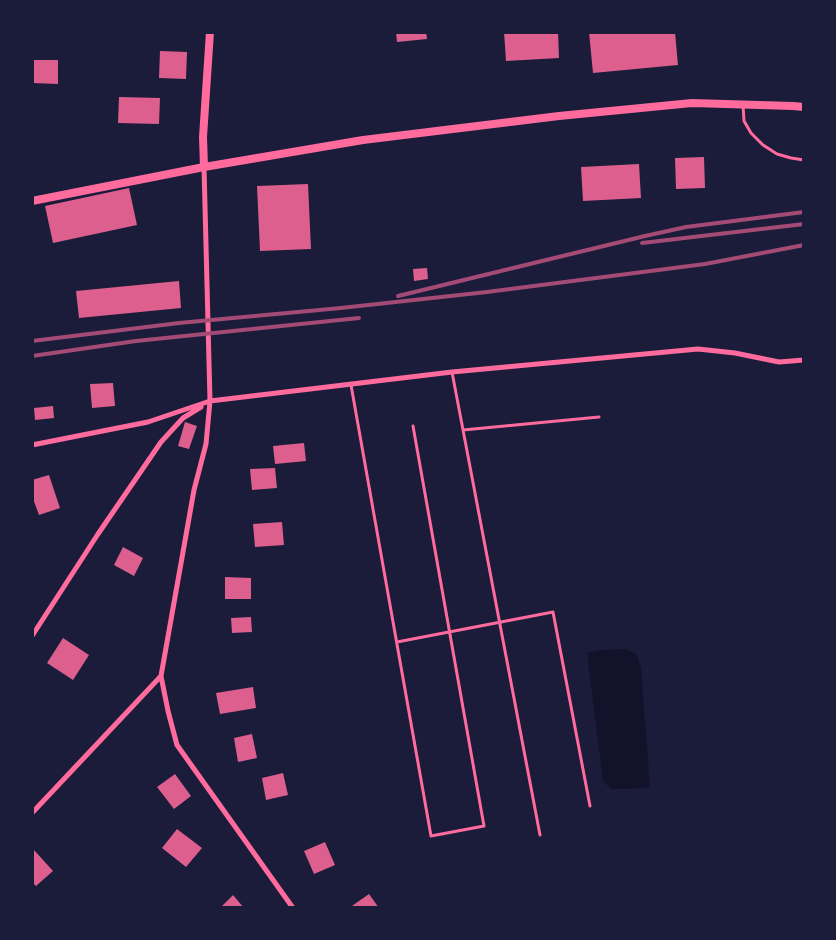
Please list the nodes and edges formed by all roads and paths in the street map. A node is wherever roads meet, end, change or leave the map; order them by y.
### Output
1 (210, 32) edge
2 (743, 104) junction
3 (804, 107) edge
4 (804, 160) edge
5 (204, 167) junction
6 (32, 201) edge
7 (804, 360) edge
8 (452, 372) junction
9 (351, 384) junction
10 (210, 401) junction
11 (599, 417) dead end
12 (413, 426) dead end
13 (463, 430) junction
14 (32, 445) edge
15 (500, 622) junction
16 (449, 632) junction
17 (32, 636) edge
18 (397, 642) junction
19 (161, 676) junction
20 (590, 806) dead end
21 (32, 813) edge
22 (540, 835) dead end
23 (293, 908) edge

1 - 5 street
2 - 3 street
2 - 4 lane
2 - 5 street
5 - 6 street
5 - 10 street
7 - 8 street
8 - 9 street
8 - 13 lane
9 - 10 street
9 - 18 lane
10 - 14 street
10 - 17 street
10 - 19 street
11 - 13 lane
12 - 16 lane
13 - 15 lane
15 - 16 lane
15 - 20 lane
15 - 22 lane
16 - 18 lane
16 - 18 lane
19 - 21 street
19 - 23 street

